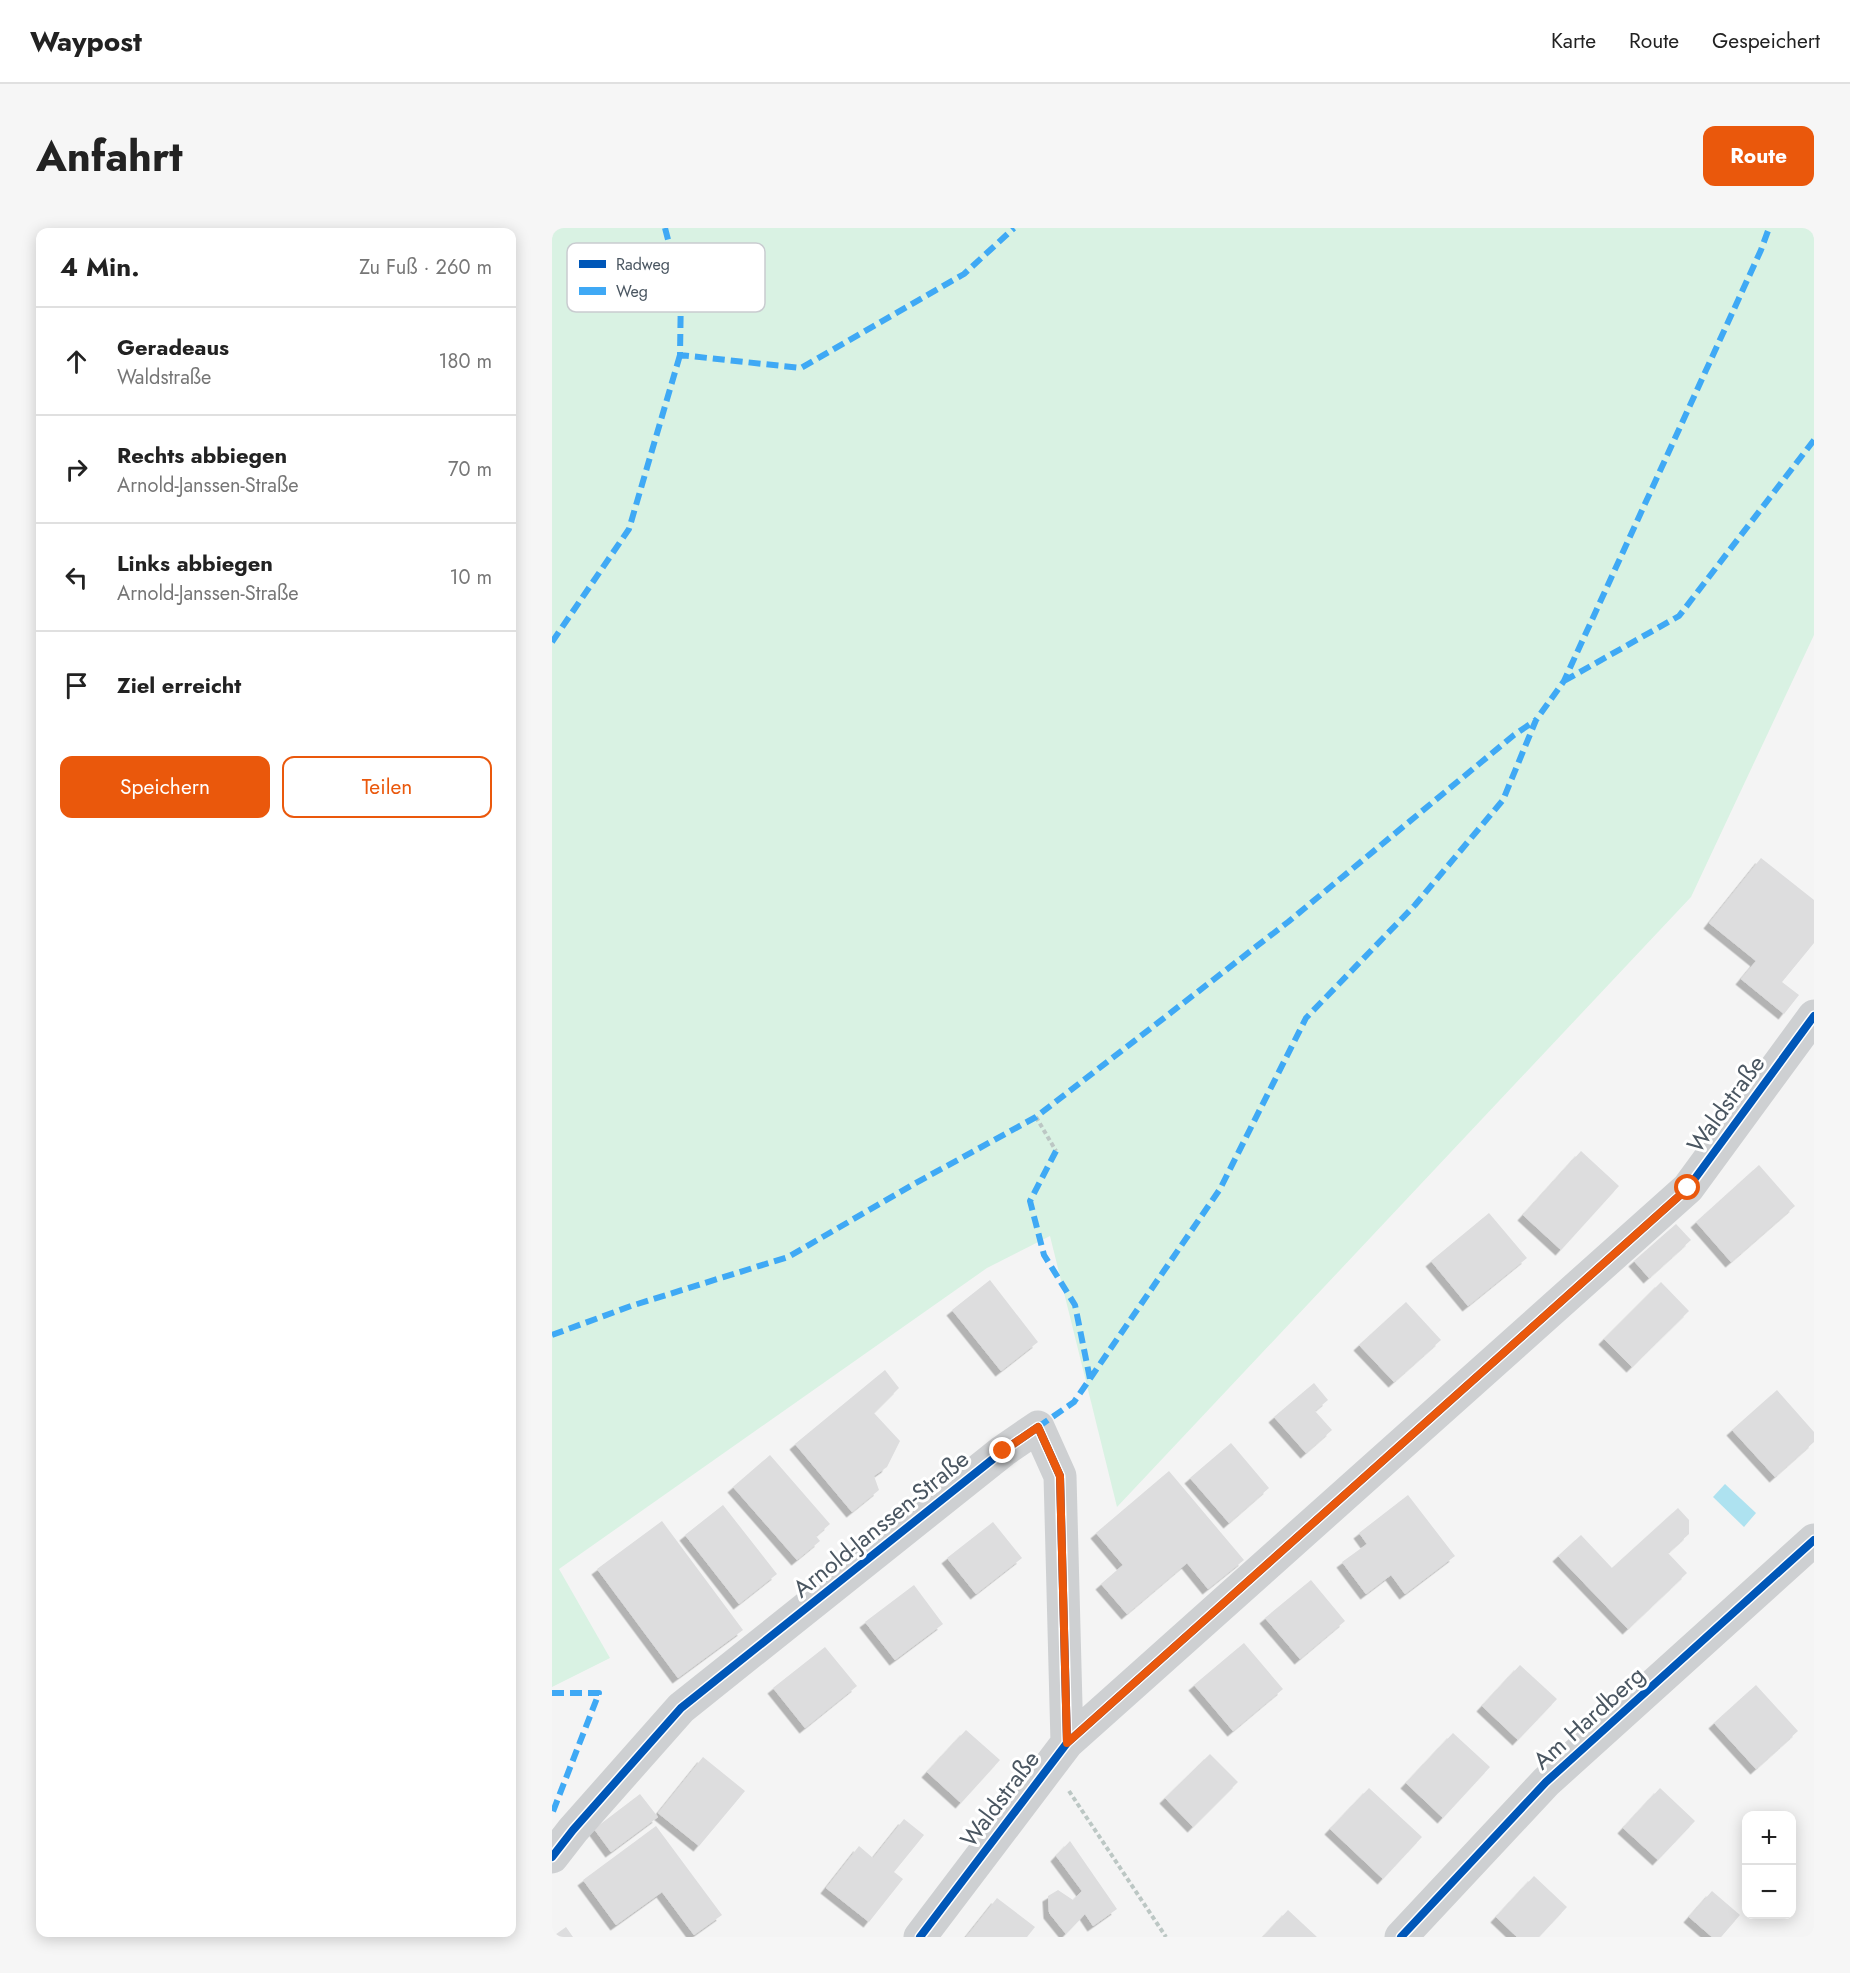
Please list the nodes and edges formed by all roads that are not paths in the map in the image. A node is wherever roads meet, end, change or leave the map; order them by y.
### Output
1 (1814, 1016) edge
2 (1814, 1539) edge
3 (1067, 1743) junction
4 (552, 1857) edge
5 (920, 1937) edge
6 (1401, 1937) edge

1 - 3 street, Waldstraße
2 - 6 street, Am Hardberg
3 - 4 street, Arnold-Janssen-Straße
3 - 5 street, Waldstraße

